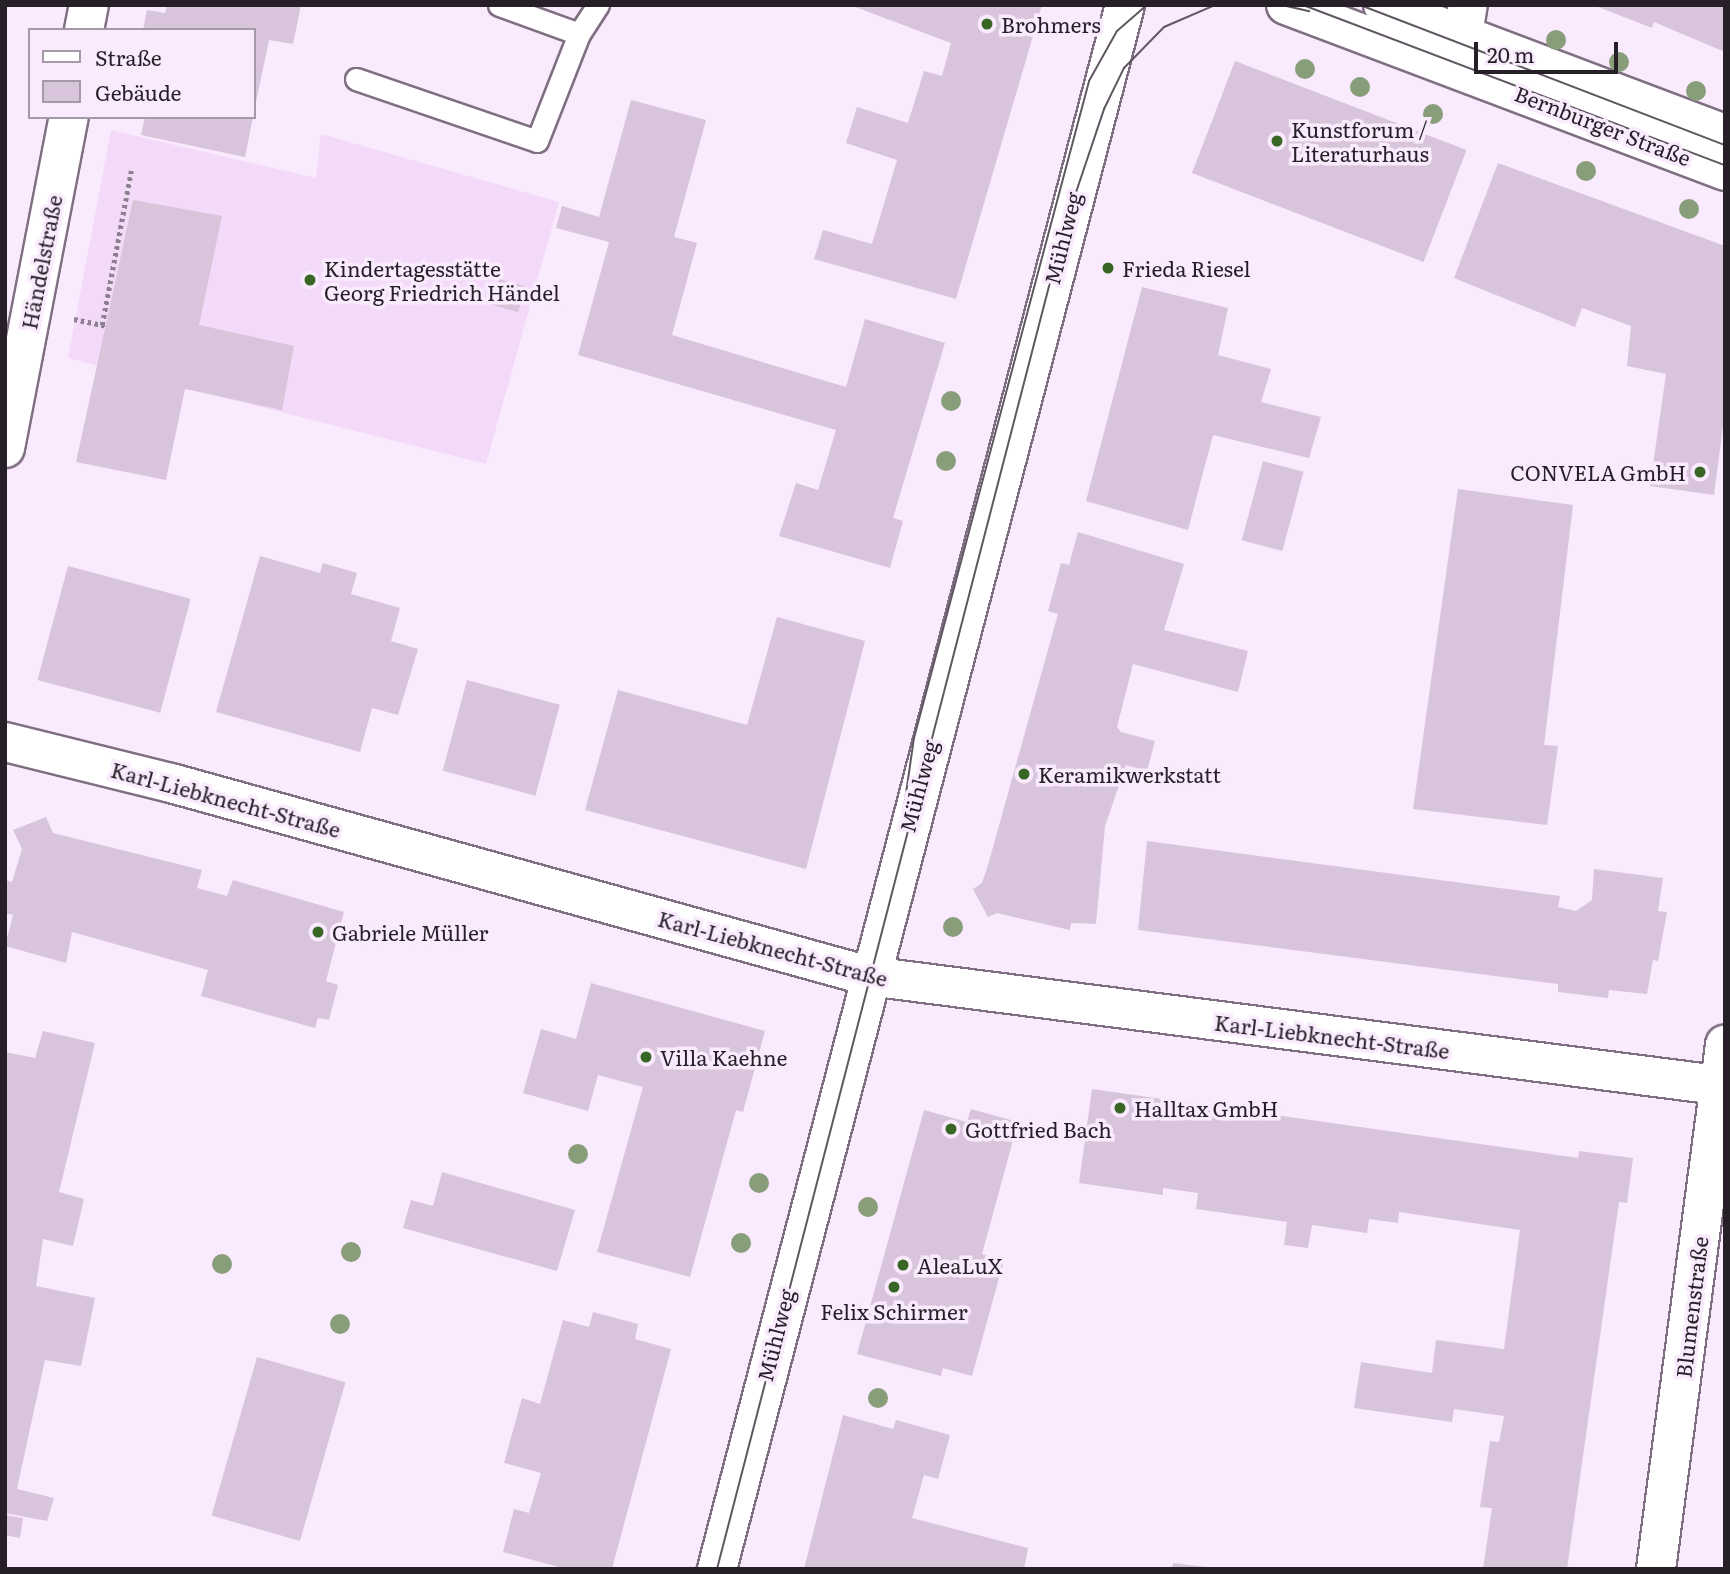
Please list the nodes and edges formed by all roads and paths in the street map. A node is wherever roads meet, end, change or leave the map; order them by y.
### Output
1 (89, 5) edge
2 (499, 5) edge
3 (598, 5) edge
4 (1125, 5) edge
5 (1286, 5) edge
6 (1383, 5) edge
7 (1465, 20) edge
8 (84, 28) edge
9 (579, 34) junction
10 (356, 79) dead end
11 (69, 119) edge
12 (1725, 134) edge
13 (131, 170) dead end
14 (1725, 171) edge
15 (74, 319) dead end
16 (5, 449) edge
17 (5, 742) edge
18 (869, 976) junction
19 (1725, 1045) edge
20 (1722, 1086) edge
21 (717, 1569) edge
22 (1656, 1569) edge

1 - 8 street
2 - 9 lane
3 - 9 lane
4 - 18 street, Mühlweg
5 - 14 street, Bernburger Straße
6 - 7 street, Bernburger Straße
7 - 12 street, Bernburger Straße
9 - 10 lane
11 - 16 street, Händelstraße
13 - 15 path
17 - 18 street, Karl-Liebknecht-Straße
18 - 20 street, Karl-Liebknecht-Straße
18 - 21 street, Mühlweg
19 - 20 street, Blumenstraße
20 - 22 street, Blumenstraße

